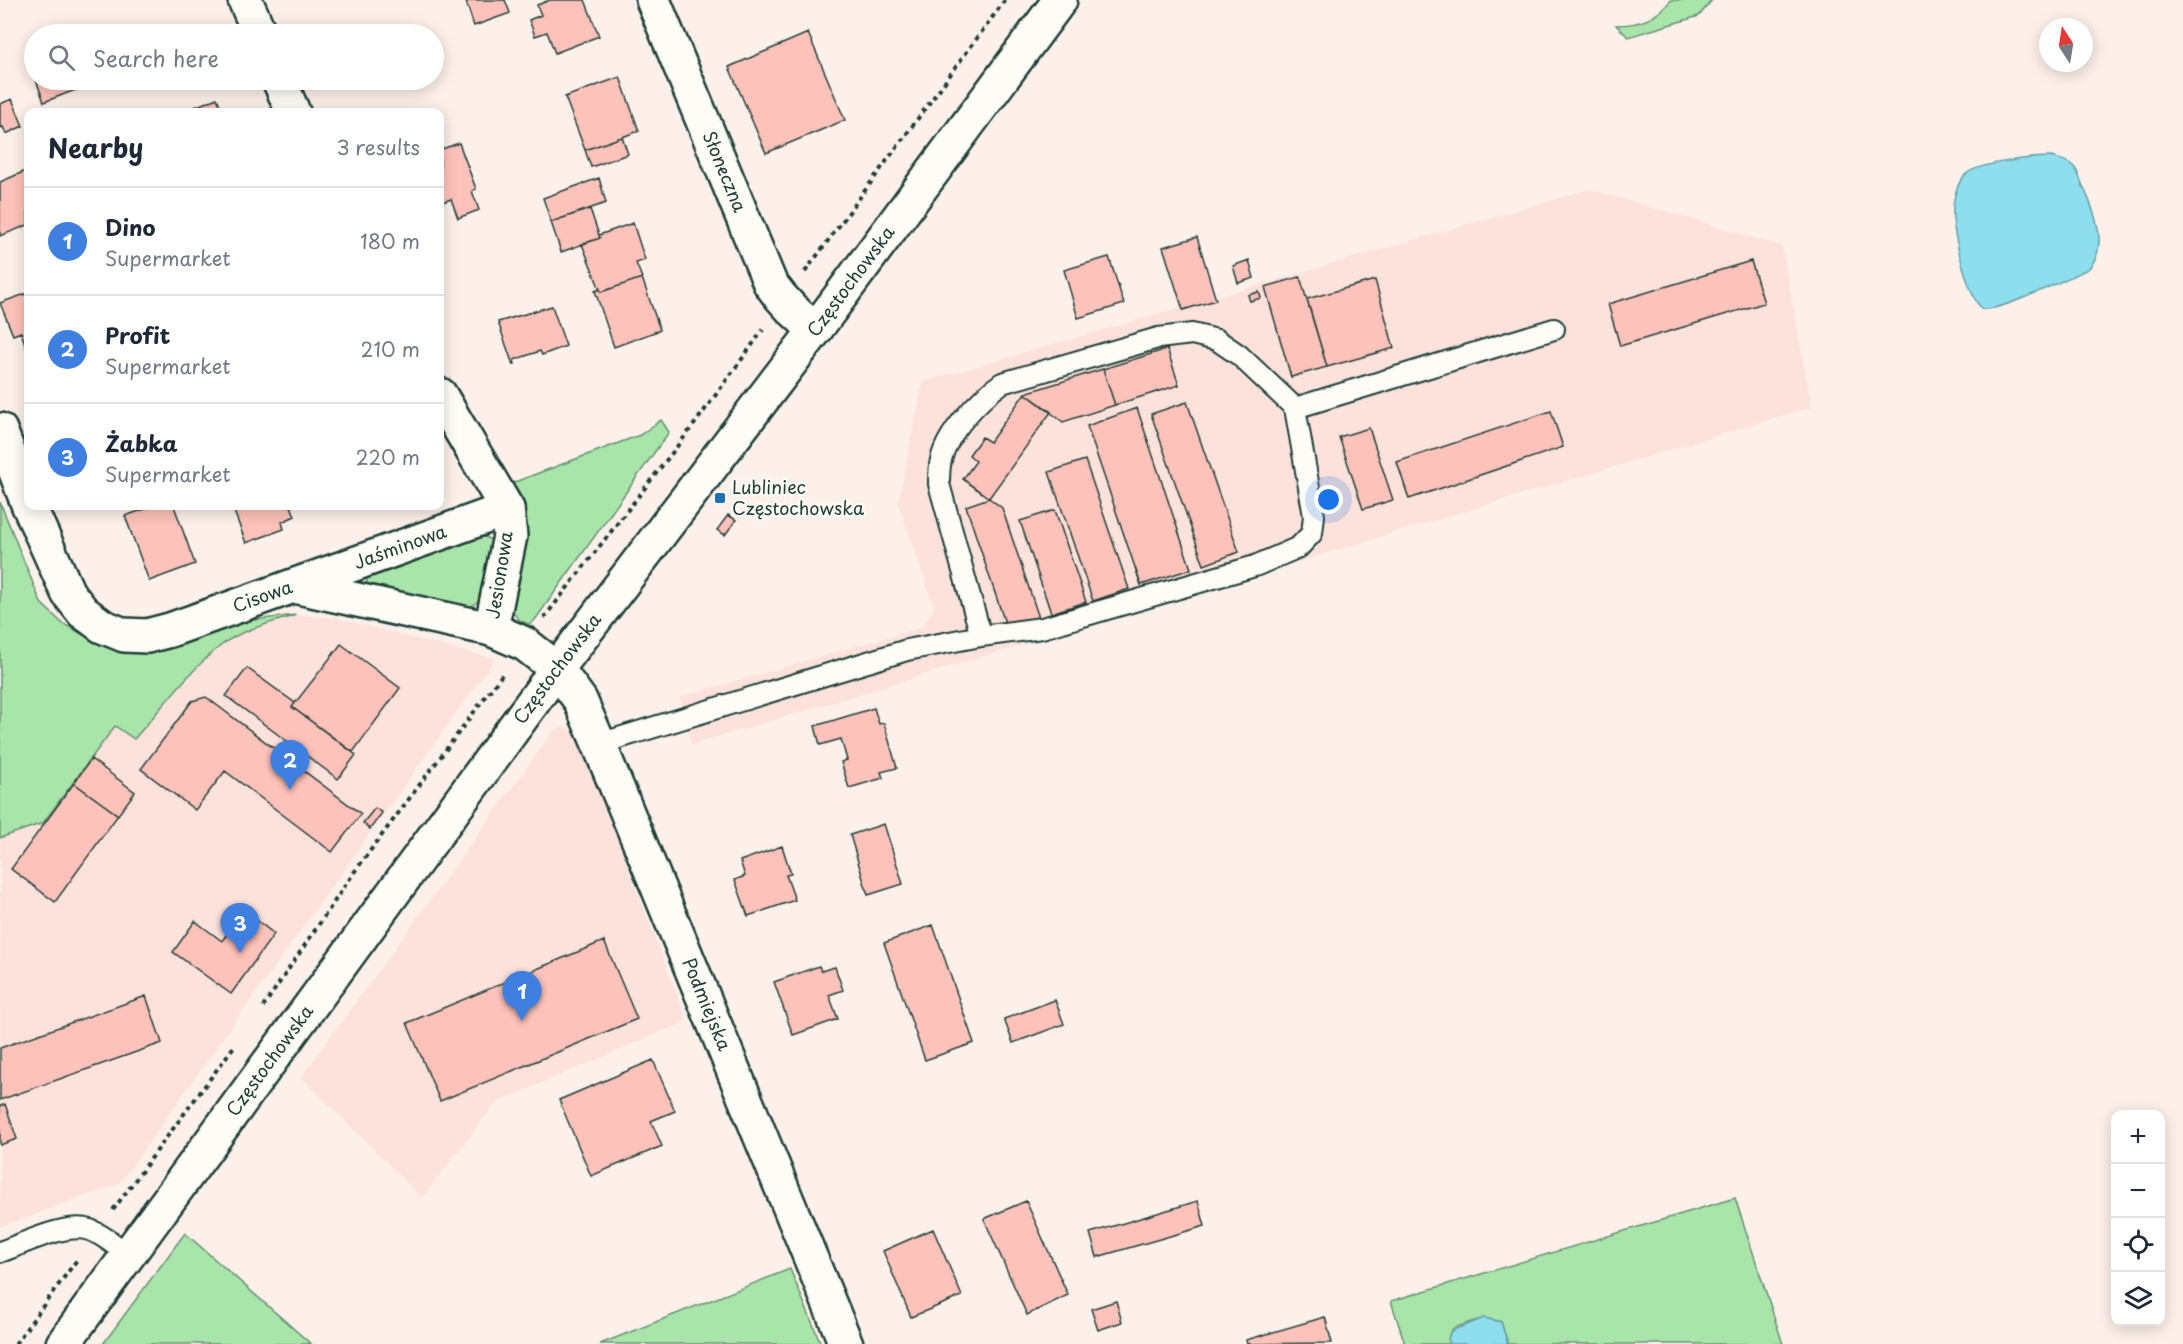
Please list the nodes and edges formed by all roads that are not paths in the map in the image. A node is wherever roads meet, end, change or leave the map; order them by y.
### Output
1 (245, 0) edge
2 (653, 0) edge
3 (1060, 0) edge
4 (256, 24) edge
5 (283, 90) edge
6 (291, 108) edge
7 (816, 329) junction
8 (1554, 329) dead end
9 (444, 402) edge
10 (1295, 408) junction
11 (0, 430) edge
12 (24, 492) edge
13 (507, 509) junction
14 (31, 510) edge
15 (293, 586) junction
16 (491, 629) junction
17 (981, 636) junction
18 (557, 669) junction
19 (599, 744) junction
20 (0, 1252) edge
21 (129, 1255) junction
22 (63, 1344) edge
23 (846, 1344) edge

1 - 4 street
2 - 7 street, Słoneczna
3 - 7 street, Częstochowska
5 - 6 street
7 - 18 street, Częstochowska
8 - 10 lane
9 - 13 street, Jesionowa
10 - 17 lane
10 - 17 lane
11 - 12 street, Cisowa
13 - 15 street, Jaśminowa
13 - 16 street, Jesionowa
14 - 15 street, Cisowa
15 - 16 street, Cisowa
16 - 18 street, Cisowa
17 - 19 lane
18 - 19 street, Podmiejska
18 - 21 street, Częstochowska
19 - 23 street, Podmiejska
20 - 21 lane
21 - 22 street, Częstochowska

